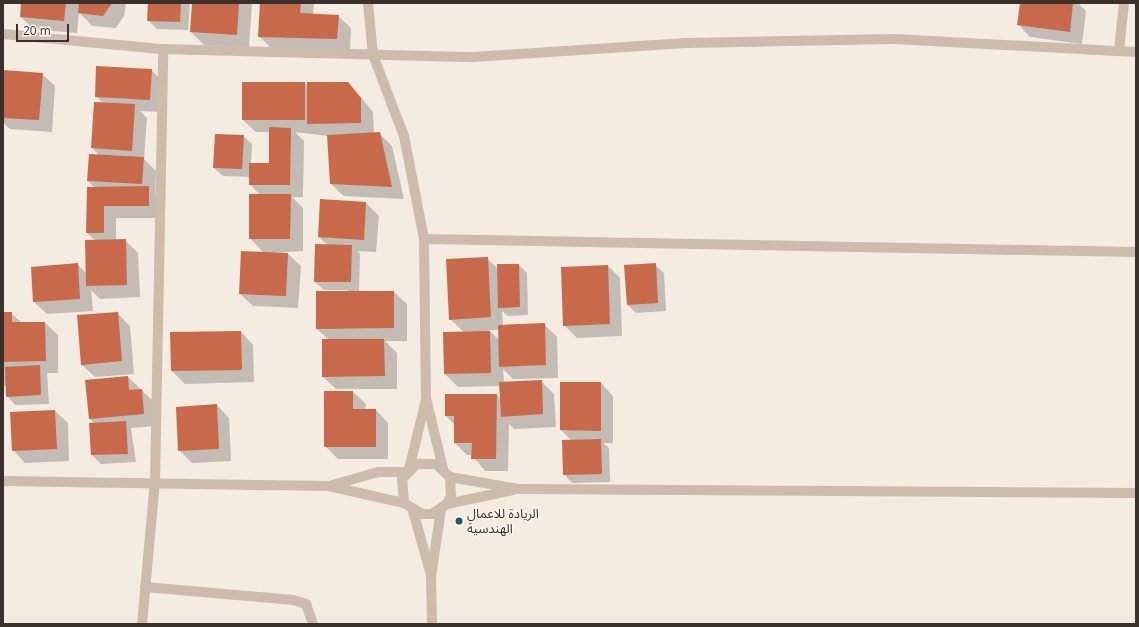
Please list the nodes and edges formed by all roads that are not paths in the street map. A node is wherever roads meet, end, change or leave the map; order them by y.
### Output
1 (368, 3) edge
2 (1124, 3) edge
3 (3, 34) edge
4 (163, 49) junction
5 (1119, 50) junction
6 (1136, 52) edge
7 (373, 55) junction
8 (424, 239) junction
9 (1136, 252) edge
10 (426, 398) junction
11 (408, 470) junction
12 (447, 473) junction
13 (3, 481) edge
14 (155, 482) junction
15 (329, 486) junction
16 (519, 488) junction
17 (1136, 493) edge
18 (404, 503) junction
19 (444, 507) junction
20 (413, 511) junction
21 (431, 576) junction
22 (145, 587) junction
23 (142, 624) edge
24 (313, 624) edge
25 (432, 624) edge

1 - 7 street
2 - 5 street
3 - 4 street
4 - 7 street
4 - 14 street
5 - 6 street
5 - 7 street
7 - 8 street
8 - 9 street
8 - 10 street
10 - 11 street
10 - 12 street
11 - 12 street
11 - 15 street
11 - 18 street
12 - 16 street
12 - 19 street
13 - 14 street
14 - 15 street
14 - 22 street
15 - 18 street
16 - 17 street
16 - 19 street
18 - 20 street
19 - 20 street
19 - 21 street
20 - 21 street
21 - 25 street
22 - 23 street
22 - 24 street

